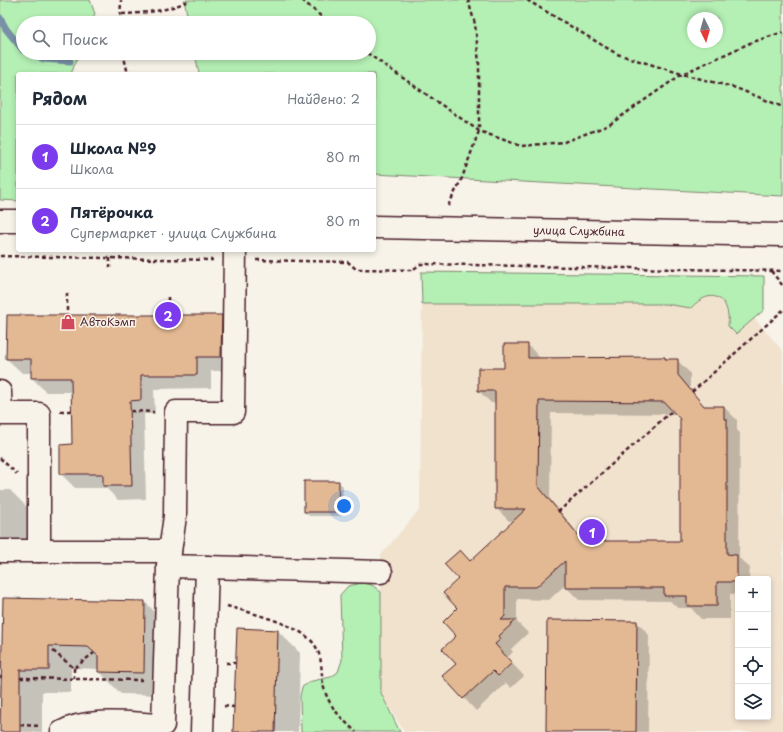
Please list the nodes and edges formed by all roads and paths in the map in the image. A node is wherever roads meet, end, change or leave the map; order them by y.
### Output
1 (122, 0) edge
2 (190, 0) edge
3 (302, 0) edge
4 (468, 0) edge
5 (527, 0) edge
6 (122, 14) joint
7 (321, 16) edge
8 (783, 32) edge
9 (376, 59) edge
10 (125, 60) edge
11 (128, 72) edge
12 (682, 74) junction
13 (783, 107) edge
14 (479, 131) junction
15 (0, 221) edge
16 (16, 221) edge
17 (376, 227) edge
18 (438, 228) junction
19 (783, 235) edge
20 (235, 255) edge
21 (0, 256) edge
22 (110, 258) junction
23 (110, 268) dead end
24 (770, 271) junction
25 (783, 271) edge
26 (783, 286) edge
27 (67, 293) dead end
28 (168, 294) dead end
29 (783, 310) edge
30 (67, 315) dead end
31 (168, 315) dead end
32 (0, 392) edge
33 (692, 392) dead end
34 (56, 411) dead end
35 (72, 411) dead end
36 (131, 411) dead end
37 (672, 411) dead end
38 (151, 412) dead end
39 (558, 512) dead end
40 (0, 550) edge
41 (39, 551) junction
42 (169, 559) junction
43 (207, 567) junction
44 (381, 572) dead end
45 (206, 600) junction
46 (53, 651) dead end
47 (94, 653) dead end
48 (74, 668) junction
49 (20, 678) dead end
50 (74, 678) junction
51 (164, 680) junction
52 (20, 725) dead end
53 (54, 730) edge
54 (202, 732) edge
55 (356, 732) edge

1 - 6 path
2 - 6 path
3 - 7 path
4 - 14 path
5 - 12 path
8 - 12 path
9 - 14 path
10 - 11 path
12 - 13 path
12 - 14 path
14 - 18 path
15 - 16 street
17 - 18 street, улица Службина
18 - 19 street, улица Службина
20 - 22 path
20 - 24 path
20 - 42 street
21 - 22 path
22 - 23 path
24 - 25 path
24 - 26 path
27 - 30 path
28 - 31 path
29 - 33 path
32 - 41 street
34 - 35 path
36 - 38 path
37 - 39 path
40 - 41 street
41 - 42 street
42 - 43 street
42 - 51 street
43 - 44 street
43 - 45 street
45 - 54 street
45 - 55 path
46 - 48 path
47 - 48 path
48 - 50 path
49 - 50 path
50 - 51 path
51 - 53 street
52 - 53 path

